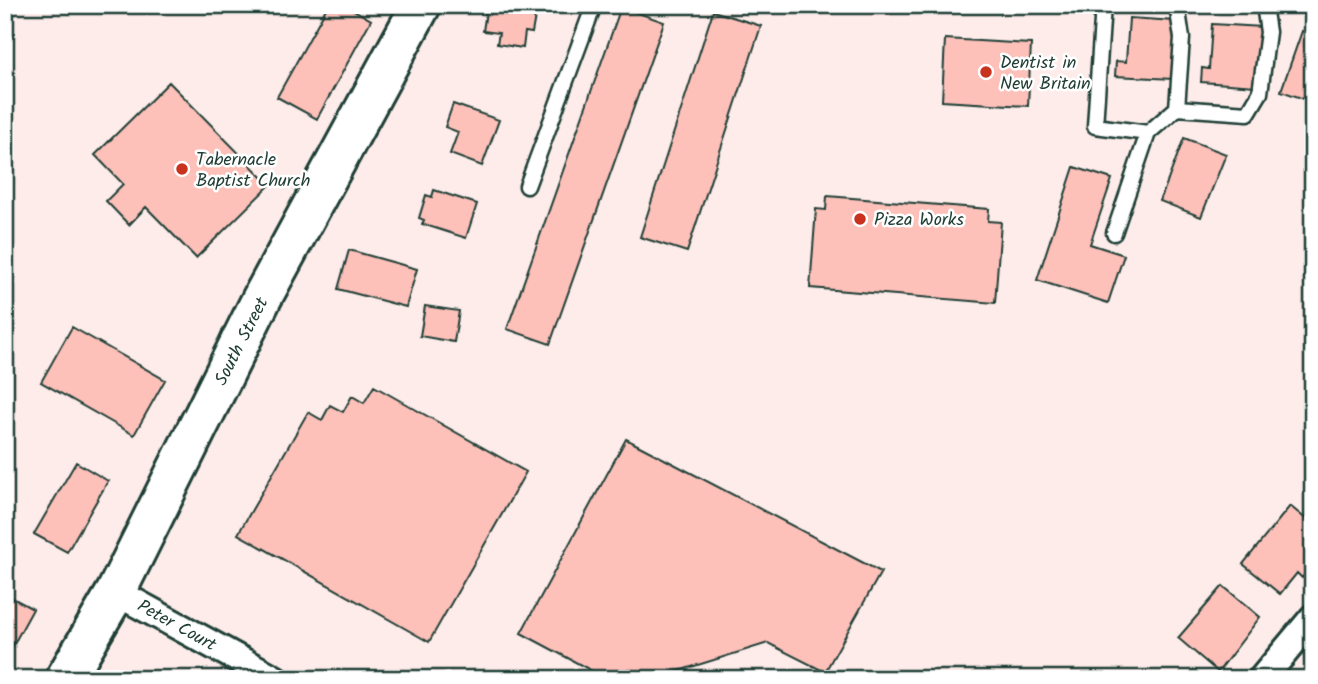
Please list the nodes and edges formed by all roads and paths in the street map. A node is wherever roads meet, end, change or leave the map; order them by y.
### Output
1 (422, 5) edge
2 (594, 5) edge
3 (1103, 5) edge
4 (1177, 5) edge
5 (1264, 5) edge
6 (1177, 108) junction
7 (1148, 133) junction
8 (527, 186) dead end
9 (1114, 233) dead end
10 (116, 592) junction
11 (1313, 618) edge
12 (65, 679) edge
13 (275, 679) edge
14 (1262, 679) edge

1 - 10 main road, South Street
2 - 8 lane
3 - 7 lane
4 - 6 lane
5 - 6 lane
6 - 7 lane
7 - 9 lane
10 - 12 main road, South Street
10 - 13 street, Peter Court
11 - 14 street

